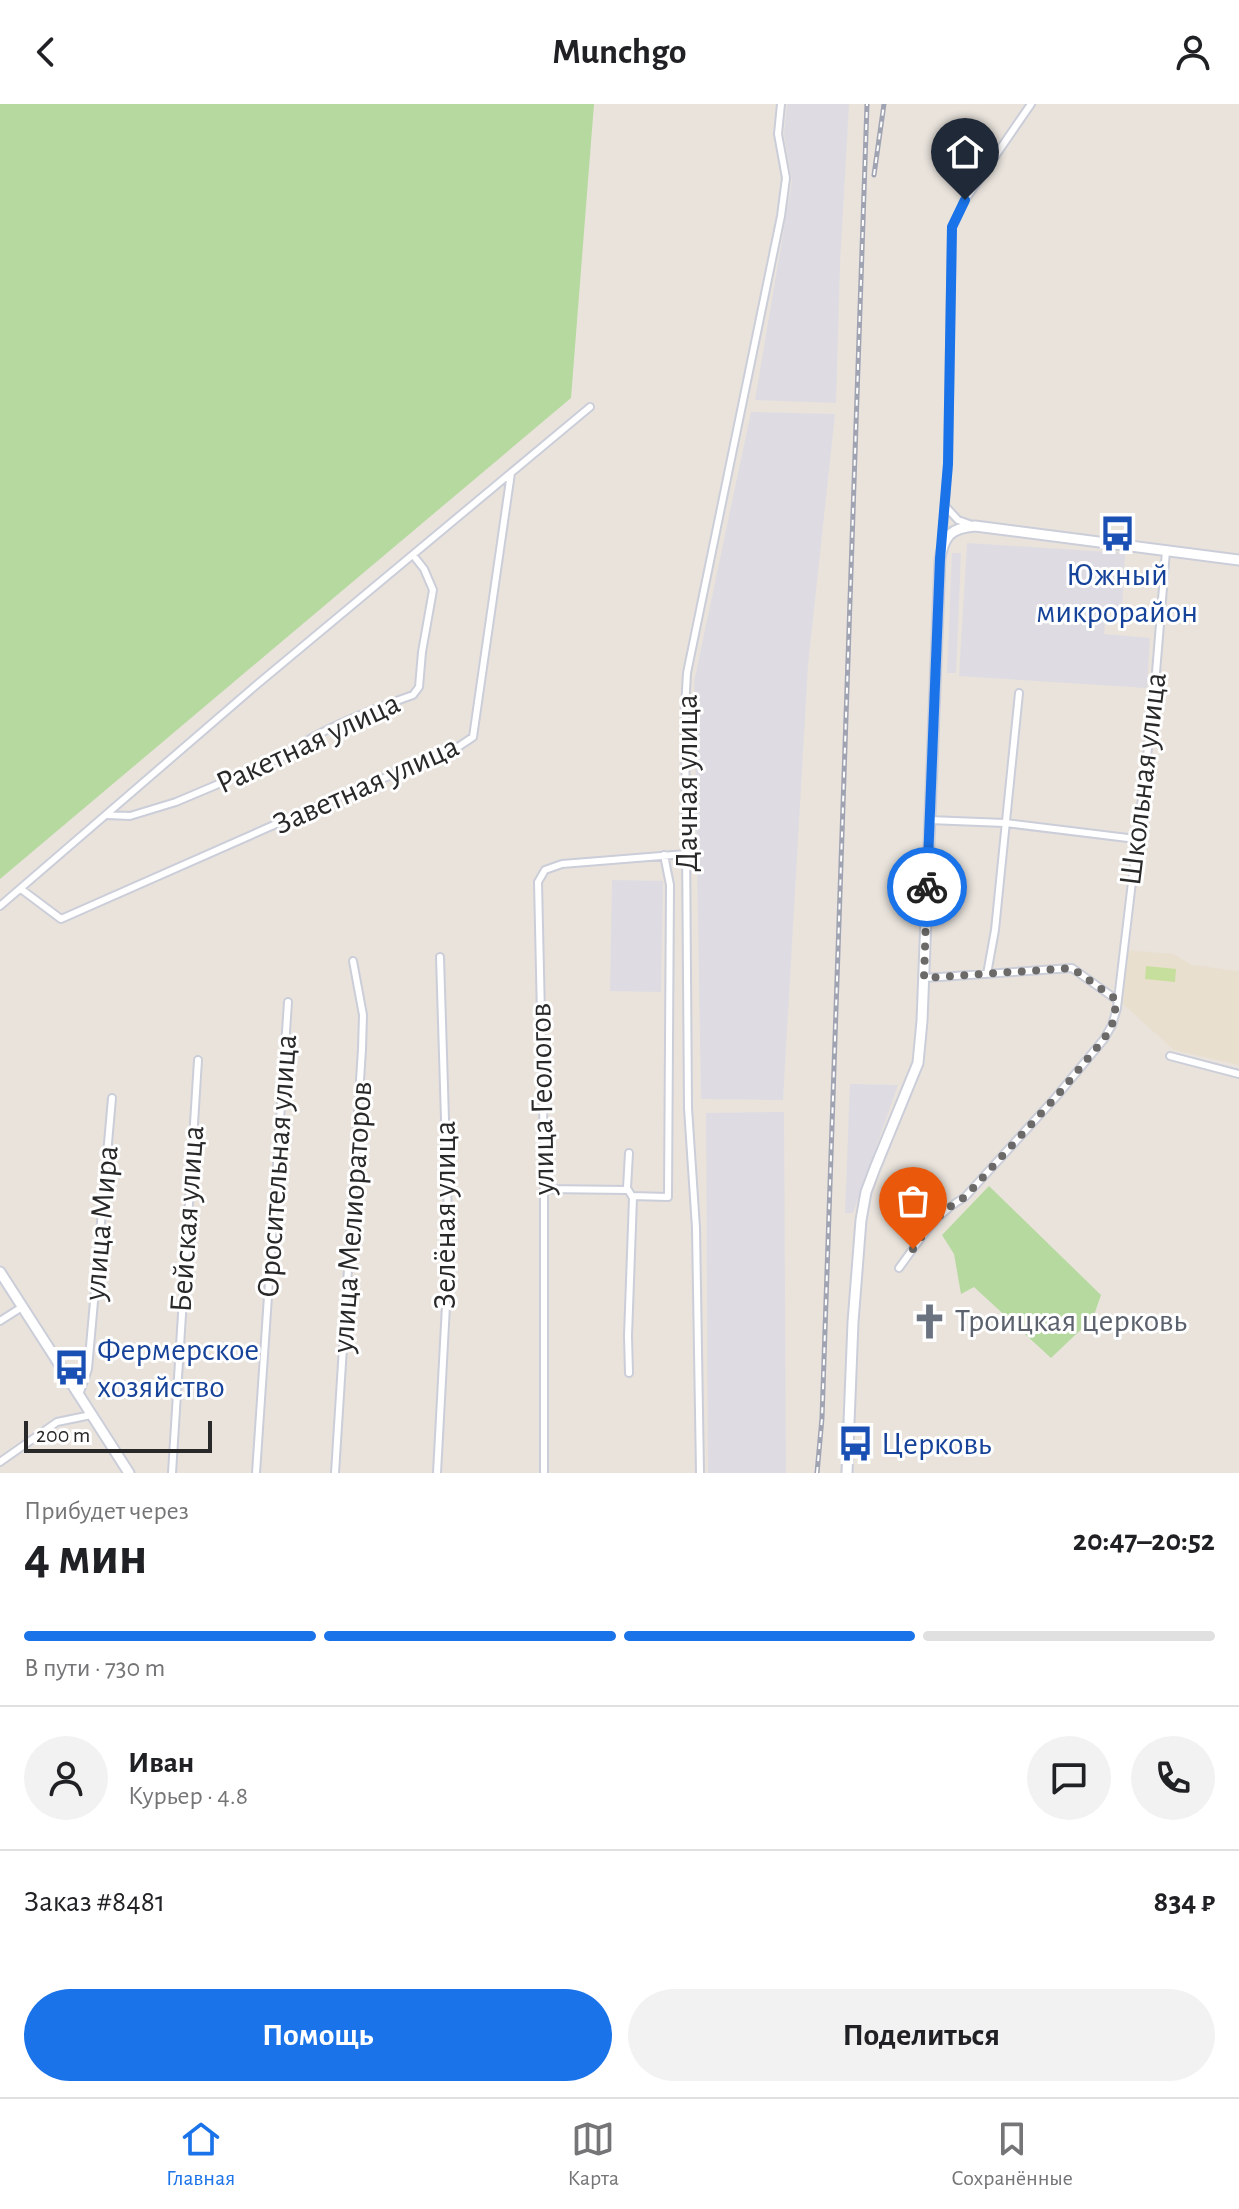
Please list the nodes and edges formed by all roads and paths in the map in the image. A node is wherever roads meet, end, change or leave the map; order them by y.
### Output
1 (781, 104) edge
2 (1031, 104) edge
3 (590, 407) dead end
4 (511, 473) junction
5 (945, 505) junction
6 (975, 526) junction
7 (942, 546) junction
8 (1166, 551) junction
9 (413, 555) junction
10 (1239, 560) edge
11 (1019, 693) dead end
12 (106, 815) junction
13 (929, 820) junction
14 (1005, 823) junction
15 (1136, 839) junction
16 (686, 854) junction
17 (664, 855) junction
18 (21, 889) junction
19 (0, 906) edge
20 (440, 957) dead end
21 (353, 961) dead end
22 (987, 974) junction
23 (924, 978) junction
24 (288, 1002) dead end
25 (1117, 1004) junction
26 (1170, 1056) dead end
27 (198, 1060) dead end
28 (1239, 1074) edge
29 (112, 1098) dead end
30 (629, 1153) dead end
31 (544, 1189) junction
32 (630, 1193) junction
33 (899, 1268) dead end
34 (0, 1272) edge
35 (22, 1307) junction
36 (0, 1321) edge
37 (629, 1373) dead end
38 (79, 1395) junction
39 (91, 1415) junction
40 (0, 1462) edge
41 (129, 1473) edge
42 (172, 1473) edge
43 (256, 1473) edge
44 (335, 1473) edge
45 (437, 1473) edge
46 (544, 1473) edge
47 (700, 1473) edge
48 (847, 1473) edge

1 - 16 street, Дачная улица
2 - 5 street
3 - 4 street, Ракетная улица
4 - 9 street, Ракетная улица
4 - 18 street, Заветная улица
5 - 6 street
5 - 7 street
6 - 7 street
6 - 8 street
7 - 13 street
8 - 10 street
8 - 15 street, Школьная улица
9 - 12 street, Ракетная улица
9 - 12 street, Ракетная улица
11 - 14 street
12 - 18 street, Ракетная улица
13 - 14 street
13 - 23 street
14 - 15 street
14 - 22 street
15 - 25 street, Школьная улица
16 - 17 street, улица Геологов
16 - 47 street, Дачная улица
17 - 31 street, улица Геологов
17 - 32 street
18 - 19 street, Ракетная улица
20 - 45 street, Зелёная улица
21 - 44 street, улица Мелиораторов
22 - 23 street
22 - 25 street
23 - 48 street
24 - 43 street, Оросительная улица
25 - 33 street, Школьная улица
26 - 28 street
27 - 42 street, Бейская улица
29 - 38 street, улица Мира
30 - 32 street
31 - 32 street
31 - 46 street, улица Геологов
32 - 37 street
34 - 35 street
35 - 36 street
35 - 38 street
38 - 39 street
39 - 40 street
39 - 41 street

